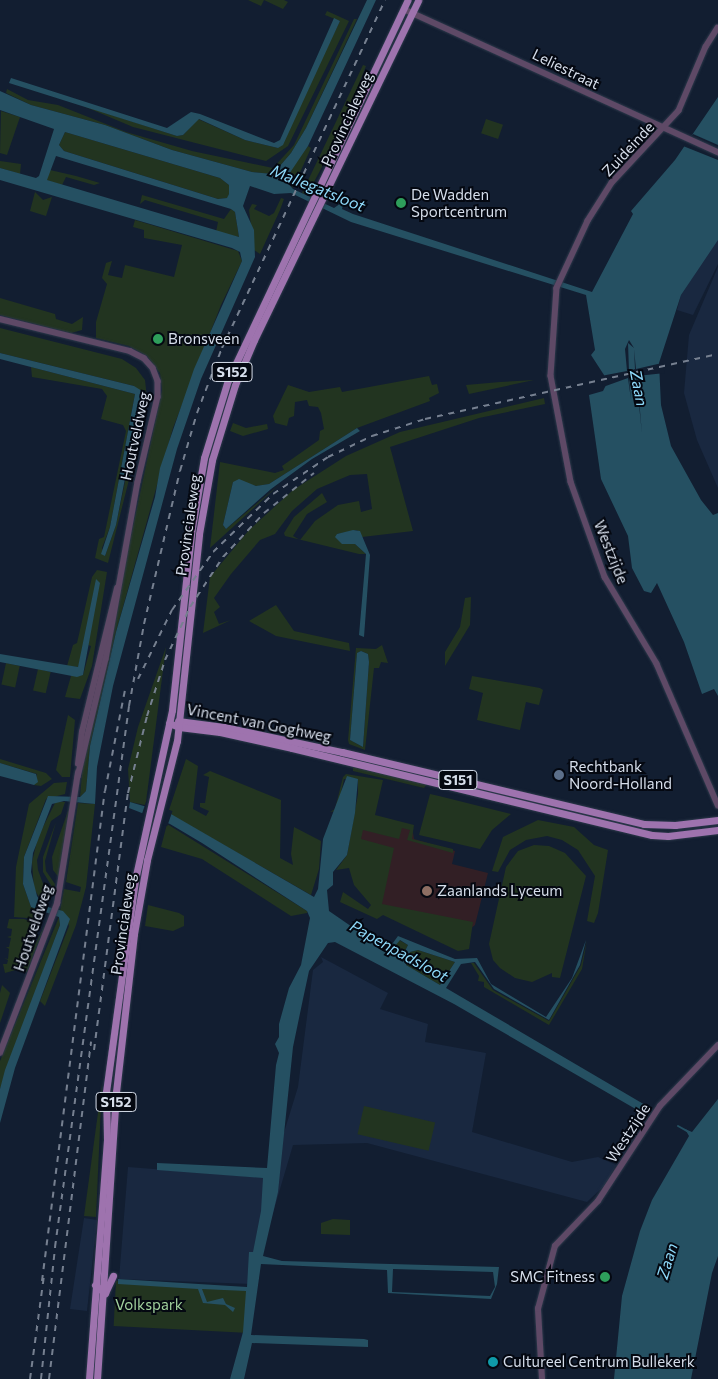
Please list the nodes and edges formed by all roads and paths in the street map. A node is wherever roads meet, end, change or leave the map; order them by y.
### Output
1 (408, 0) edge
2 (418, 0) edge
3 (404, 9) junction
4 (412, 13) junction
5 (718, 28) edge
6 (663, 130) junction
7 (718, 152) edge
8 (318, 203) junction
9 (557, 288) joint
10 (0, 319) edge
11 (169, 723) junction
12 (180, 724) junction
13 (718, 804) edge
14 (718, 820) edge
15 (718, 830) edge
16 (718, 1045) edge
17 (0, 1053) edge
18 (106, 1092) junction
19 (116, 1092) junction
20 (102, 1204) junction
21 (111, 1204) junction
22 (113, 1276) dead end
23 (95, 1285) junction
24 (105, 1292) junction
25 (89, 1379) edge
26 (97, 1379) edge
27 (540, 1379) edge

1 - 3 main road, Provincialeweg / S152
2 - 4 main road, Provincialeweg / S152
3 - 4 street, Leliestraat
3 - 8 main road, Provincialeweg / S152
4 - 6 street, Leliestraat
4 - 8 main road, Provincialeweg / S152
5 - 6 street, Zuideinde
6 - 7 street, Leliestraat
6 - 9 street, Zuideinde
8 - 11 main road, Provincialeweg / S152
8 - 12 main road, Provincialeweg / S152
9 - 13 street, Westzijde
10 - 17 street, Houtveldweg
11 - 12 main road, Vincent van Goghweg / S151
11 - 18 main road, Provincialeweg / S152
12 - 14 main road, Vincent van Goghweg / S151
12 - 15 main road, Vincent van Goghweg / S151
12 - 19 main road, Provincialeweg / S152
16 - 27 street, Westzijde
18 - 19 main road, S152
18 - 20 main road, Provincialeweg / S152
19 - 21 main road, Provincialeweg / S152
20 - 21 main road
20 - 23 main road, Provincialeweg / S152
21 - 24 main road, Provincialeweg / S152
22 - 24 main road
23 - 24 main road
23 - 25 main road, Provincialeweg / S152
24 - 26 main road, Provincialeweg / S152

